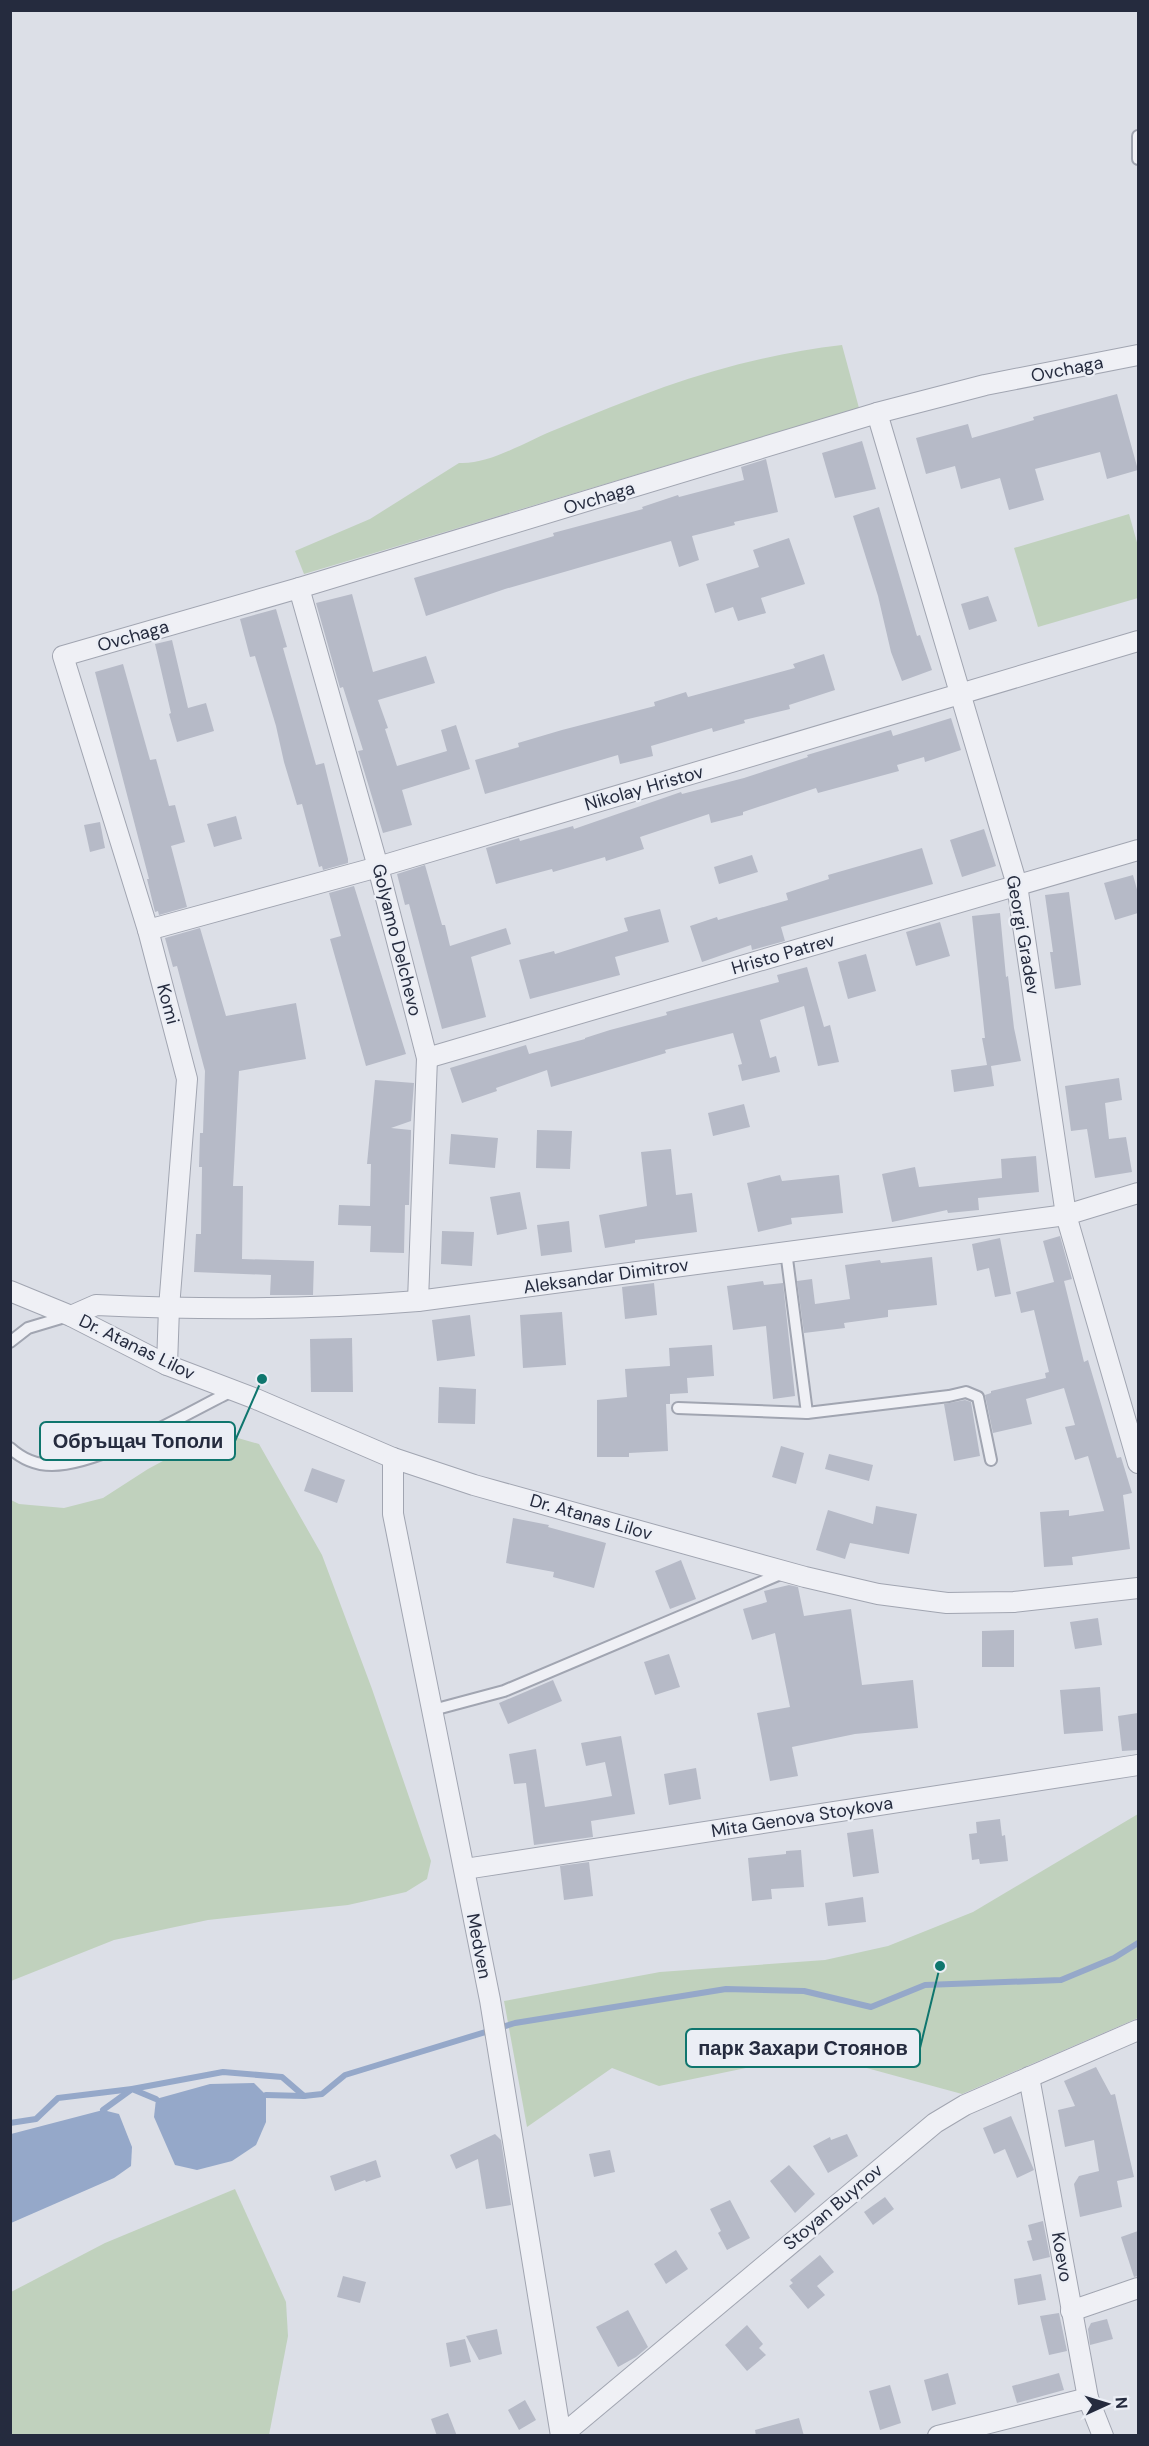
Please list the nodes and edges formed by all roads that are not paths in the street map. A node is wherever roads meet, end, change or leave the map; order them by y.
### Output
1 (1138, 136) edge
2 (1138, 159) edge
3 (1138, 355) edge
4 (877, 413) junction
5 (299, 588) junction
6 (1138, 641) edge
7 (63, 656) joint
8 (961, 694) junction
9 (1138, 850) edge
10 (378, 867) junction
11 (1017, 885) junction
12 (148, 930) junction
13 (428, 1058) junction
14 (1138, 1193) edge
15 (1066, 1215) junction
16 (786, 1251) junction
17 (10, 1291) edge
18 (418, 1301) junction
19 (169, 1308) junction
20 (71, 1316) junction
21 (10, 1342) edge
22 (167, 1365) junction
23 (234, 1390) junction
24 (678, 1408) dead end
25 (807, 1413) junction
26 (1133, 1422) edge
27 (10, 1448) edge
28 (393, 1458) junction
29 (991, 1460) dead end
30 (1138, 1463) edge
31 (786, 1572) junction
32 (1138, 1588) edge
33 (433, 1710) junction
34 (1138, 1765) edge
35 (465, 1869) junction
36 (1138, 2030) edge
37 (1029, 2077) junction
38 (1138, 2288) edge
39 (1071, 2311) junction
40 (1088, 2398) junction
41 (561, 2436) edge
42 (938, 2436) edge
43 (1103, 2436) edge

1 - 2 lane
3 - 4 street, Ovchaga
4 - 5 street, Ovchaga
4 - 8 street, Georgi Gradev
5 - 7 street, Ovchaga
5 - 10 street, Golyamo Delchevo
6 - 8 street, Nikolay Hristov
7 - 12 street, Komi
8 - 10 street, Nikolay Hristov
8 - 11 street, Georgi Gradev
9 - 11 street, Hristo Patrev
10 - 12 street, Nikolay Hristov
10 - 13 street, Golyamo Delchevo
11 - 13 street, Hristo Patrev
11 - 15 street, Georgi Gradev
12 - 19 street, Komi
13 - 18 street, Golyamo Delchevo
14 - 15 street, Aleksandar Dimitrov
15 - 16 street, Aleksandar Dimitrov
15 - 26 street, Georgi Gradev
16 - 18 street, Aleksandar Dimitrov
16 - 25 lane
17 - 20 street, Dr. Atanas Lilov
18 - 19 street, Aleksandar Dimitrov
19 - 20 street, Aleksandar Dimitrov
19 - 22 street, Komi
20 - 21 lane
20 - 22 street, Dr. Atanas Lilov
22 - 23 street, Dr. Atanas Lilov
23 - 27 lane
23 - 28 street, Dr. Atanas Lilov
24 - 25 lane
25 - 29 lane
26 - 30 street, Georgi Gradev
28 - 31 street, Dr. Atanas Lilov
28 - 33 street, Medven
31 - 32 street, Dr. Atanas Lilov
31 - 33 lane
33 - 35 street, Medven
34 - 35 street, Mita Genova Stoykova
35 - 41 street, Medven
36 - 37 street, Stoyan Buynov
37 - 39 street, Koevo
37 - 41 street, Stoyan Buynov
38 - 39 street
39 - 40 street, Koevo
40 - 42 street
40 - 43 street, Koevo

